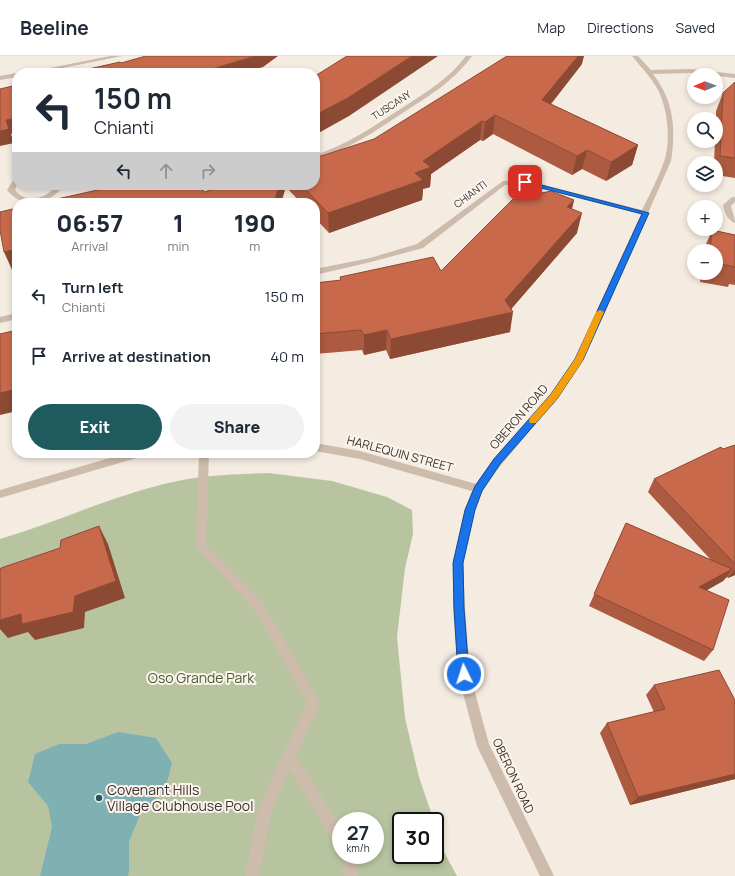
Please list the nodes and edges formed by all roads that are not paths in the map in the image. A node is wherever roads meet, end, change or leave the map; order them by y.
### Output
1 (119, 56) edge
2 (469, 56) edge
3 (635, 56) edge
4 (55, 68) edge
5 (650, 72) junction
6 (12, 76) edge
7 (735, 76) edge
8 (0, 78) edge
9 (320, 155) edge
10 (12, 188) edge
11 (56, 190) edge
12 (19, 198) edge
13 (40, 198) edge
14 (735, 199) edge
15 (646, 213) junction
16 (735, 221) edge
17 (320, 271) edge
18 (12, 317) edge
19 (0, 320) edge
20 (320, 448) edge
21 (123, 458) edge
22 (204, 458) edge
23 (478, 489) junction
24 (0, 494) edge
25 (289, 756) junction
26 (332, 825) edge
27 (350, 864) edge
28 (252, 876) edge
29 (351, 876) edge
30 (547, 876) edge

1 - 4 street
2 - 9 street, TUSCANY
3 - 5 street, OBERON ROAD
5 - 7 street
5 - 15 street, OBERON ROAD
6 - 8 street
10 - 12 street
11 - 13 street
14 - 16 street
15 - 17 street, CHIANTI
15 - 23 street, OBERON ROAD
18 - 19 street
20 - 23 street, HARLEQUIN STREET
21 - 24 street
22 - 25 street
23 - 30 street, OBERON ROAD
25 - 26 street
25 - 28 street
27 - 29 street

